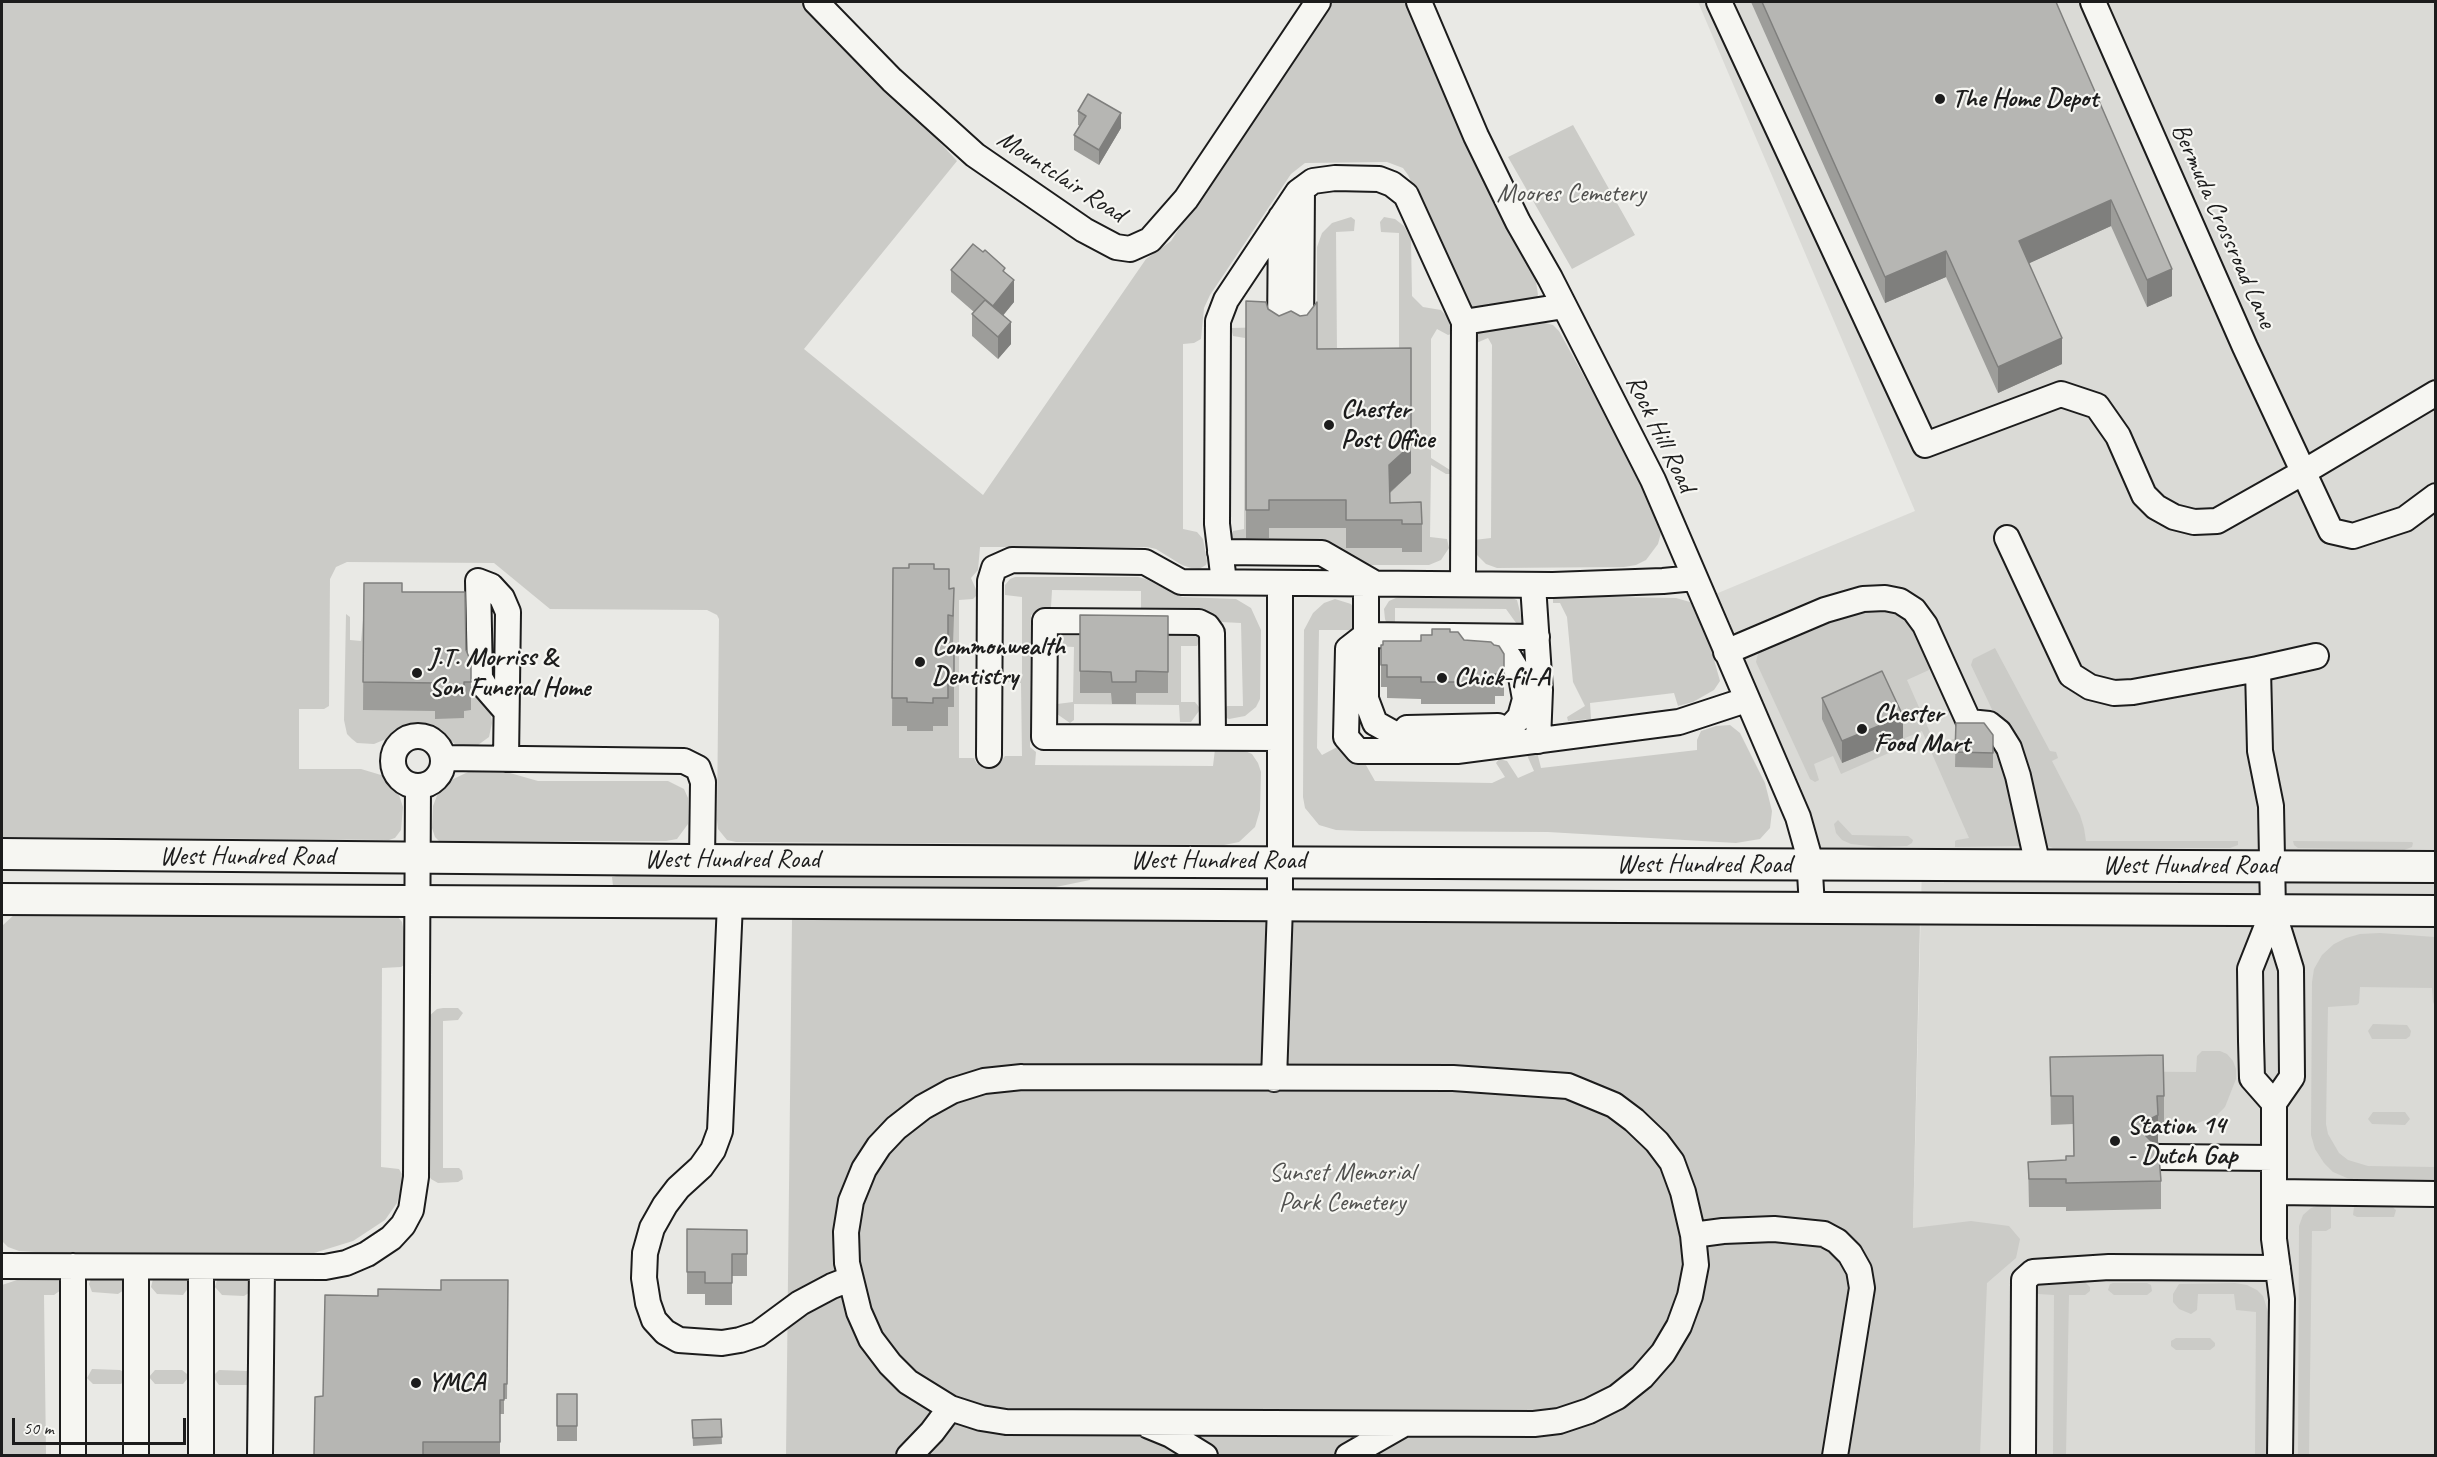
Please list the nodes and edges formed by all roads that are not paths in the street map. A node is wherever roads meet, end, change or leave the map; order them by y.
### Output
1 (816, 2) edge
2 (1318, 2) edge
3 (1419, 2) edge
4 (1719, 2) edge
5 (2093, 2) edge
6 (1302, 189) junction
7 (1281, 217) junction
8 (1564, 306) junction
9 (1464, 322) junction
10 (2436, 393) edge
11 (2302, 474) junction
12 (2436, 496) edge
13 (2007, 538) dead end
14 (1220, 552) junction
15 (1695, 578) junction
16 (1224, 582) junction
17 (1280, 583) junction
18 (1371, 584) junction
19 (1463, 585) junction
20 (1533, 585) junction
21 (1366, 635) junction
22 (1537, 636) junction
23 (1726, 652) junction
24 (2316, 656) dead end
25 (2258, 669) junction
26 (1746, 700) junction
27 (506, 711) dead end
28 (1213, 737) junction
29 (1279, 738) junction
30 (1538, 741) junction
31 (989, 755) dead end
32 (443, 758) junction
33 (506, 759) junction
34 (418, 786) junction
35 (2, 854) edge
36 (417, 858) junction
37 (702, 860) junction
38 (1280, 861) junction
39 (1810, 865) junction
40 (2038, 866) junction
41 (2272, 866) junction
42 (2436, 867) edge
43 (2, 899) edge
44 (416, 902) junction
45 (730, 903) junction
46 (1280, 906) junction
47 (1812, 907) junction
48 (2273, 911) junction
49 (2436, 911) edge
50 (1274, 1079) junction
51 (2274, 1103) junction
52 (2158, 1157) edge
53 (2274, 1158) junction
54 (2274, 1192) junction
55 (2436, 1194) edge
56 (1693, 1235) junction
57 (2, 1266) edge
58 (74, 1266) junction
59 (136, 1267) junction
60 (201, 1267) junction
61 (262, 1267) junction
62 (2278, 1268) junction
63 (850, 1279) junction
64 (950, 1408) junction
65 (1137, 1422) junction
66 (1404, 1424) junction
67 (73, 1455) edge
68 (136, 1455) edge
69 (201, 1455) edge
70 (260, 1455) edge
71 (909, 1455) edge
72 (1205, 1455) edge
73 (1348, 1455) edge
74 (1836, 1455) edge
75 (2023, 1455) edge
76 (2280, 1455) edge

1 - 2 street, Mountclair Road
3 - 8 street, Rock Hill Road
4 - 11 street
5 - 11 street, Bermuda Crossroad Lane
6 - 7 street
6 - 7 street
6 - 9 street
7 - 14 street
8 - 9 street
8 - 15 street, Rock Hill Road
9 - 19 street
10 - 11 street
11 - 12 street, Bermuda Crossroad Lane
13 - 25 street
14 - 16 street
14 - 18 street
15 - 20 street
15 - 23 street, Rock Hill Road
16 - 17 street
16 - 31 street
17 - 18 street
17 - 29 street
18 - 19 street
18 - 21 street
19 - 20 street
20 - 22 street
21 - 21 street
21 - 22 street
21 - 30 street
22 - 30 street
23 - 26 street, Rock Hill Road
23 - 40 street
24 - 25 street
25 - 41 street
26 - 30 street
26 - 39 street, Rock Hill Road
27 - 33 street
28 - 28 street
28 - 29 street
29 - 38 street
32 - 33 street
32 - 34 street
32 - 34 street
33 - 37 street
34 - 36 street
35 - 36 main road, West Hundred Road
36 - 37 main road, West Hundred Road
36 - 44 street
37 - 38 main road, West Hundred Road
38 - 39 main road, West Hundred Road
38 - 46 street
39 - 40 main road, West Hundred Road
39 - 47 street, Rock Hill Road
40 - 41 main road, West Hundred Road
41 - 42 main road, West Hundred Road
41 - 48 street
43 - 44 main road, West Hundred Road
44 - 45 main road, West Hundred Road
44 - 61 street
45 - 46 main road, West Hundred Road
45 - 63 street
46 - 47 main road, West Hundred Road
46 - 50 street
47 - 48 main road, West Hundred Road
48 - 49 main road, West Hundred Road
48 - 51 street
48 - 51 street
50 - 56 street
50 - 63 street
51 - 53 street
52 - 53 street
53 - 54 street
54 - 55 street
54 - 62 street
56 - 66 street
56 - 74 street
57 - 58 street
58 - 59 street
58 - 67 street
59 - 60 street
59 - 68 street
60 - 61 street
60 - 69 street
61 - 70 street
62 - 75 street
62 - 76 street
63 - 64 street
64 - 65 street
64 - 71 street
65 - 66 street
65 - 72 street
66 - 73 street

